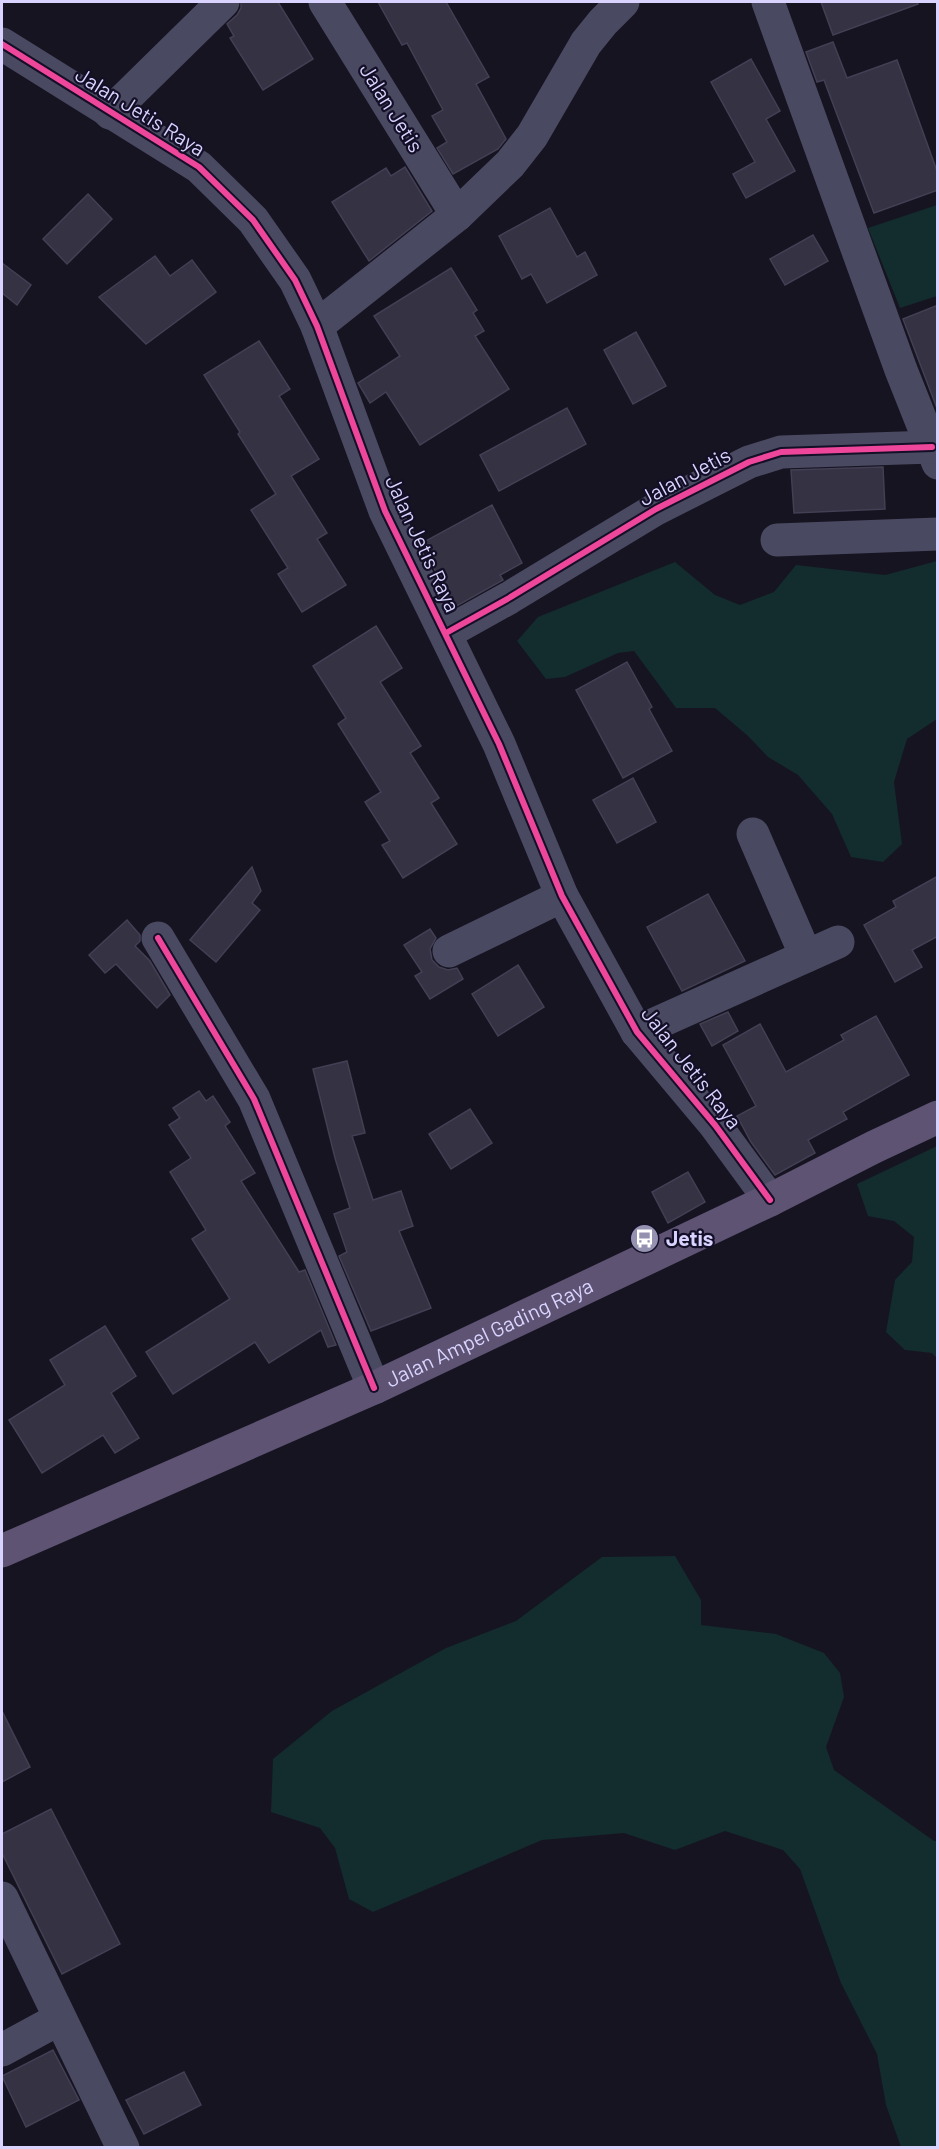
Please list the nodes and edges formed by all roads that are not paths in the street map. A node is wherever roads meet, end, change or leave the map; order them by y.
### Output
1 (223, 2) edge
2 (325, 2) edge
3 (623, 2) edge
4 (768, 2) edge
5 (2, 44) edge
6 (110, 113) junction
7 (457, 215) junction
8 (317, 326) junction
9 (935, 455) edge
10 (938, 534) edge
11 (777, 540) dead end
12 (446, 633) junction
13 (753, 834) dead end
14 (562, 896) junction
15 (158, 938) dead end
16 (838, 942) dead end
17 (450, 951) dead end
18 (806, 956) junction
19 (637, 1032) junction
20 (938, 1117) edge
21 (770, 1200) junction
22 (374, 1388) junction
23 (2, 1551) edge
24 (2, 1898) edge
25 (59, 2019) junction
26 (2, 2050) edge
27 (123, 2148) edge

1 - 6 street
2 - 7 street, Jalan Jetis
3 - 7 street
4 - 9 street, Jalan Jetis
5 - 6 street, Jalan Jetis Raya
6 - 8 street, Jalan Jetis Raya
7 - 8 street
8 - 12 street, Jalan Jetis Raya
9 - 12 street, Jalan Jetis
10 - 11 street
12 - 14 street, Jalan Jetis Raya
13 - 18 street
14 - 17 street
14 - 19 street, Jalan Jetis Raya
15 - 22 street
16 - 18 street
18 - 19 street
19 - 21 street, Jalan Jetis Raya
20 - 21 main road, Jalan Ampel Gading Raya
21 - 22 main road, Jalan Ampel Gading Raya
22 - 23 main road, Jalan Ampel Gading Raya
24 - 25 street
25 - 26 street
25 - 27 street

